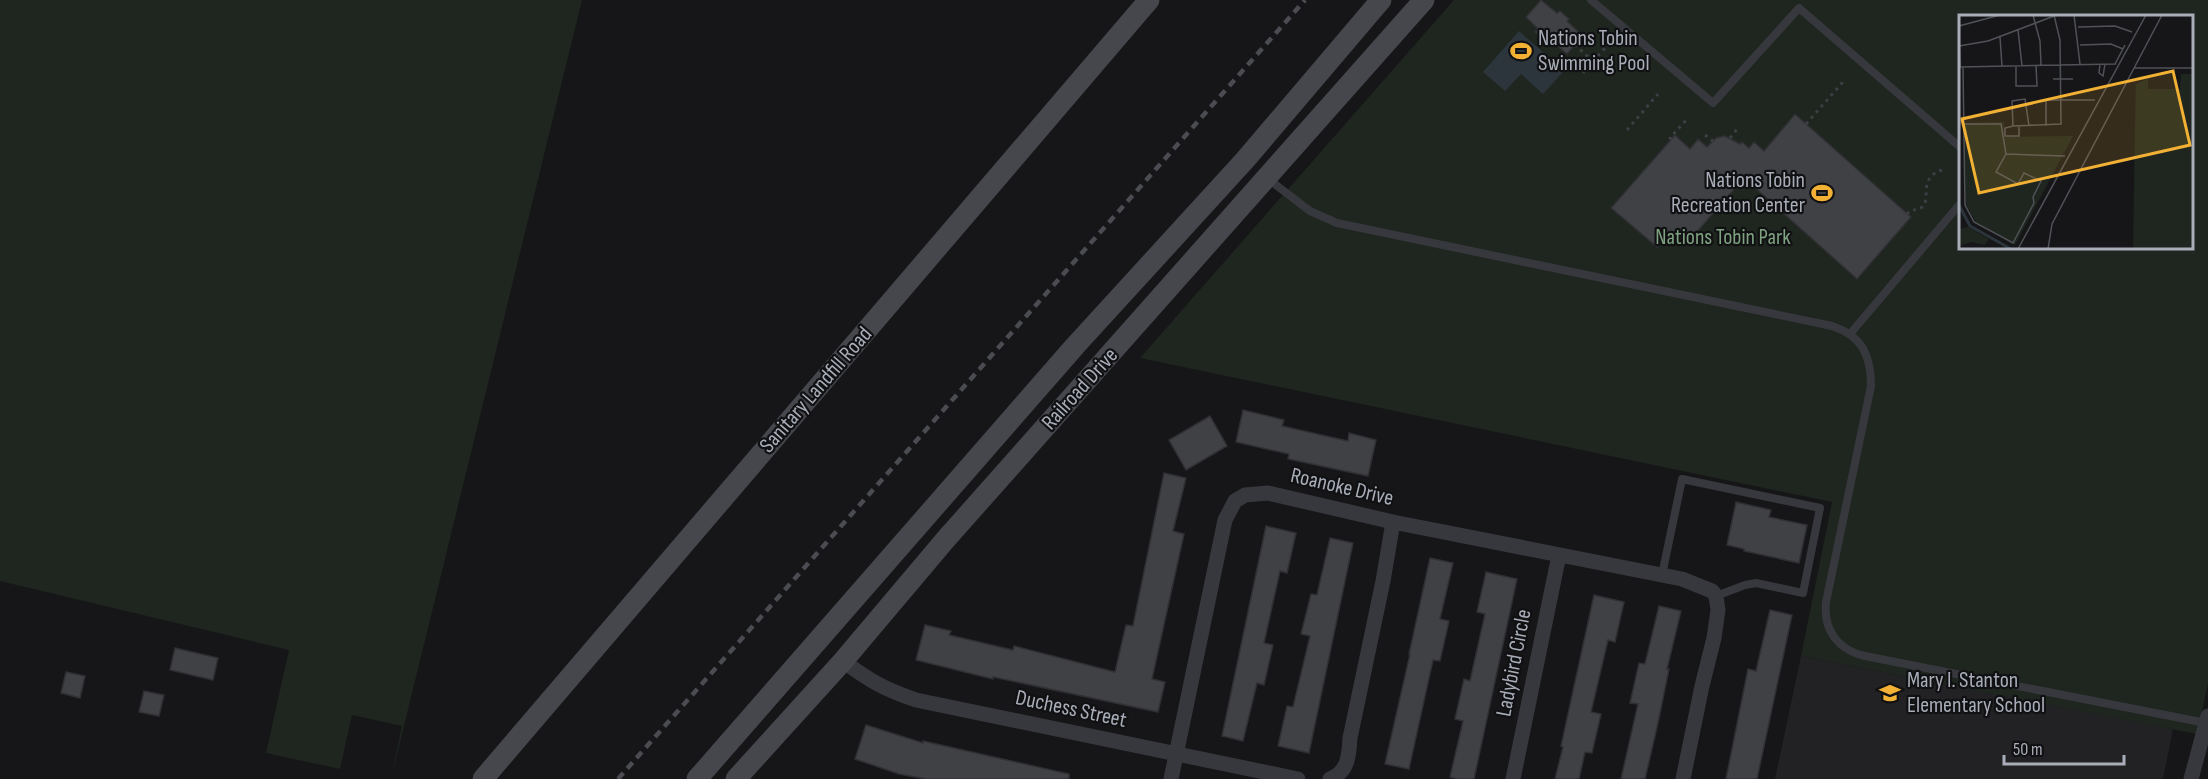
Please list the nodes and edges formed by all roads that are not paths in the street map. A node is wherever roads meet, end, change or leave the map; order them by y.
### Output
1 (1149, 0) edge
2 (1381, 0) edge
3 (1424, 0) edge
4 (1591, 0) edge
5 (1959, 146) edge
6 (1245, 160) junction
7 (1267, 178) junction
8 (1959, 205) edge
9 (1850, 334) junction
10 (1393, 522) junction
11 (1559, 555) junction
12 (1662, 575) junction
13 (1716, 596) junction
14 (843, 660) junction
15 (2207, 720) edge
16 (1176, 753) junction
17 (483, 779) edge
18 (697, 779) edge
19 (736, 779) edge
20 (1171, 779) edge
21 (1298, 779) edge
22 (1330, 779) edge
23 (1513, 779) edge
24 (1683, 779) edge
25 (2191, 779) edge

1 - 17 main road, Sanitary Landfill Road
2 - 6 main road, Railroad Drive
3 - 7 main road, Railroad Drive
4 - 5 lane
6 - 7 main road
6 - 18 main road, Railroad Drive
7 - 9 lane
7 - 14 main road, Railroad Drive
8 - 9 lane
9 - 15 lane
10 - 11 street, Roanoke Drive
10 - 16 street, Roanoke Drive
10 - 22 street
11 - 12 street, Roanoke Drive
11 - 23 street, Ladybird Circle
12 - 13 street, Roanoke Drive
12 - 13 lane
13 - 24 street
14 - 16 street, Duchess Street
14 - 19 main road, Railroad Drive
15 - 25 street
16 - 20 street, Roanoke Drive
16 - 21 street, Duchess Street

